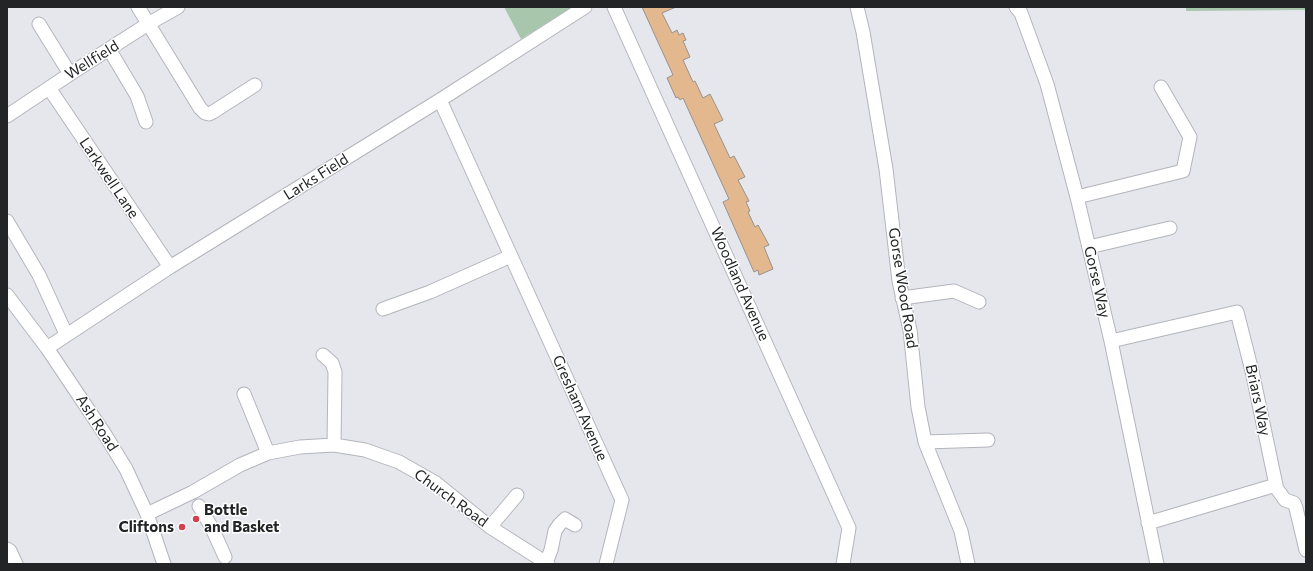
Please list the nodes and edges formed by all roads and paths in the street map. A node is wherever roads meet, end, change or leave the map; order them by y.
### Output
1 (138, 7) edge
2 (178, 7) edge
3 (585, 7) edge
4 (614, 7) edge
5 (856, 7) edge
6 (1016, 7) edge
7 (39, 24) dead end
8 (148, 24) junction
9 (109, 49) junction
10 (70, 74) junction
11 (255, 85) dead end
12 (1161, 87) dead end
13 (49, 88) junction
14 (440, 100) junction
15 (7, 116) edge
16 (146, 122) dead end
17 (1077, 197) junction
18 (7, 221) edge
19 (1170, 228) dead end
20 (1089, 247) junction
21 (510, 256) junction
22 (170, 267) junction
23 (7, 297) edge
24 (902, 298) junction
25 (979, 302) dead end
26 (383, 309) dead end
27 (66, 334) junction
28 (1111, 341) junction
29 (47, 348) junction
30 (323, 355) dead end
31 (244, 394) dead end
32 (988, 440) dead end
33 (925, 442) junction
34 (334, 445) junction
35 (268, 454) junction
36 (1274, 486) junction
37 (517, 495) dead end
38 (199, 506) dead end
39 (147, 514) junction
40 (1148, 523) junction
41 (575, 526) dead end
42 (490, 527) junction
43 (7, 549) edge
44 (1306, 550) edge
45 (225, 556) dead end
46 (547, 563) edge
47 (16, 564) edge
48 (164, 564) edge
49 (606, 564) edge
50 (843, 564) edge
51 (968, 564) edge
52 (1157, 564) edge

1 - 8 street
2 - 8 street, Wellfield
3 - 14 street, Larks Field
4 - 50 street, Woodland Avenue
5 - 24 street, Gorse Wood Road
6 - 17 street, Gorse Way
7 - 10 street
8 - 9 street, Wellfield
8 - 11 street
9 - 10 street, Wellfield
9 - 16 street
10 - 13 street, Wellfield
12 - 17 street
13 - 15 street, Wellfield
13 - 22 street, Larkwell Lane
14 - 21 street, Gresham Avenue
14 - 22 street, Larks Field
17 - 20 street, Gorse Way
18 - 27 street
19 - 20 street
20 - 28 street, Gorse Way
21 - 26 street
21 - 49 street, Gresham Avenue
22 - 27 street, Larks Field
23 - 29 street, Ash Road
24 - 25 street
24 - 33 street, Gorse Wood Road
27 - 29 street, Larks Field
28 - 36 street, Briars Way
28 - 40 street, Gorse Way
29 - 39 street, Ash Road
30 - 34 street
31 - 35 street
32 - 33 street
33 - 51 street, Gorse Wood Road
34 - 35 street, Church Road
34 - 42 street, Church Road
35 - 39 street, Church Road
36 - 40 street
36 - 44 street
37 - 42 street
38 - 45 street
39 - 48 street, Ash Road
40 - 52 street, Gorse Way
41 - 46 street
42 - 46 street, Church Road
43 - 47 street

